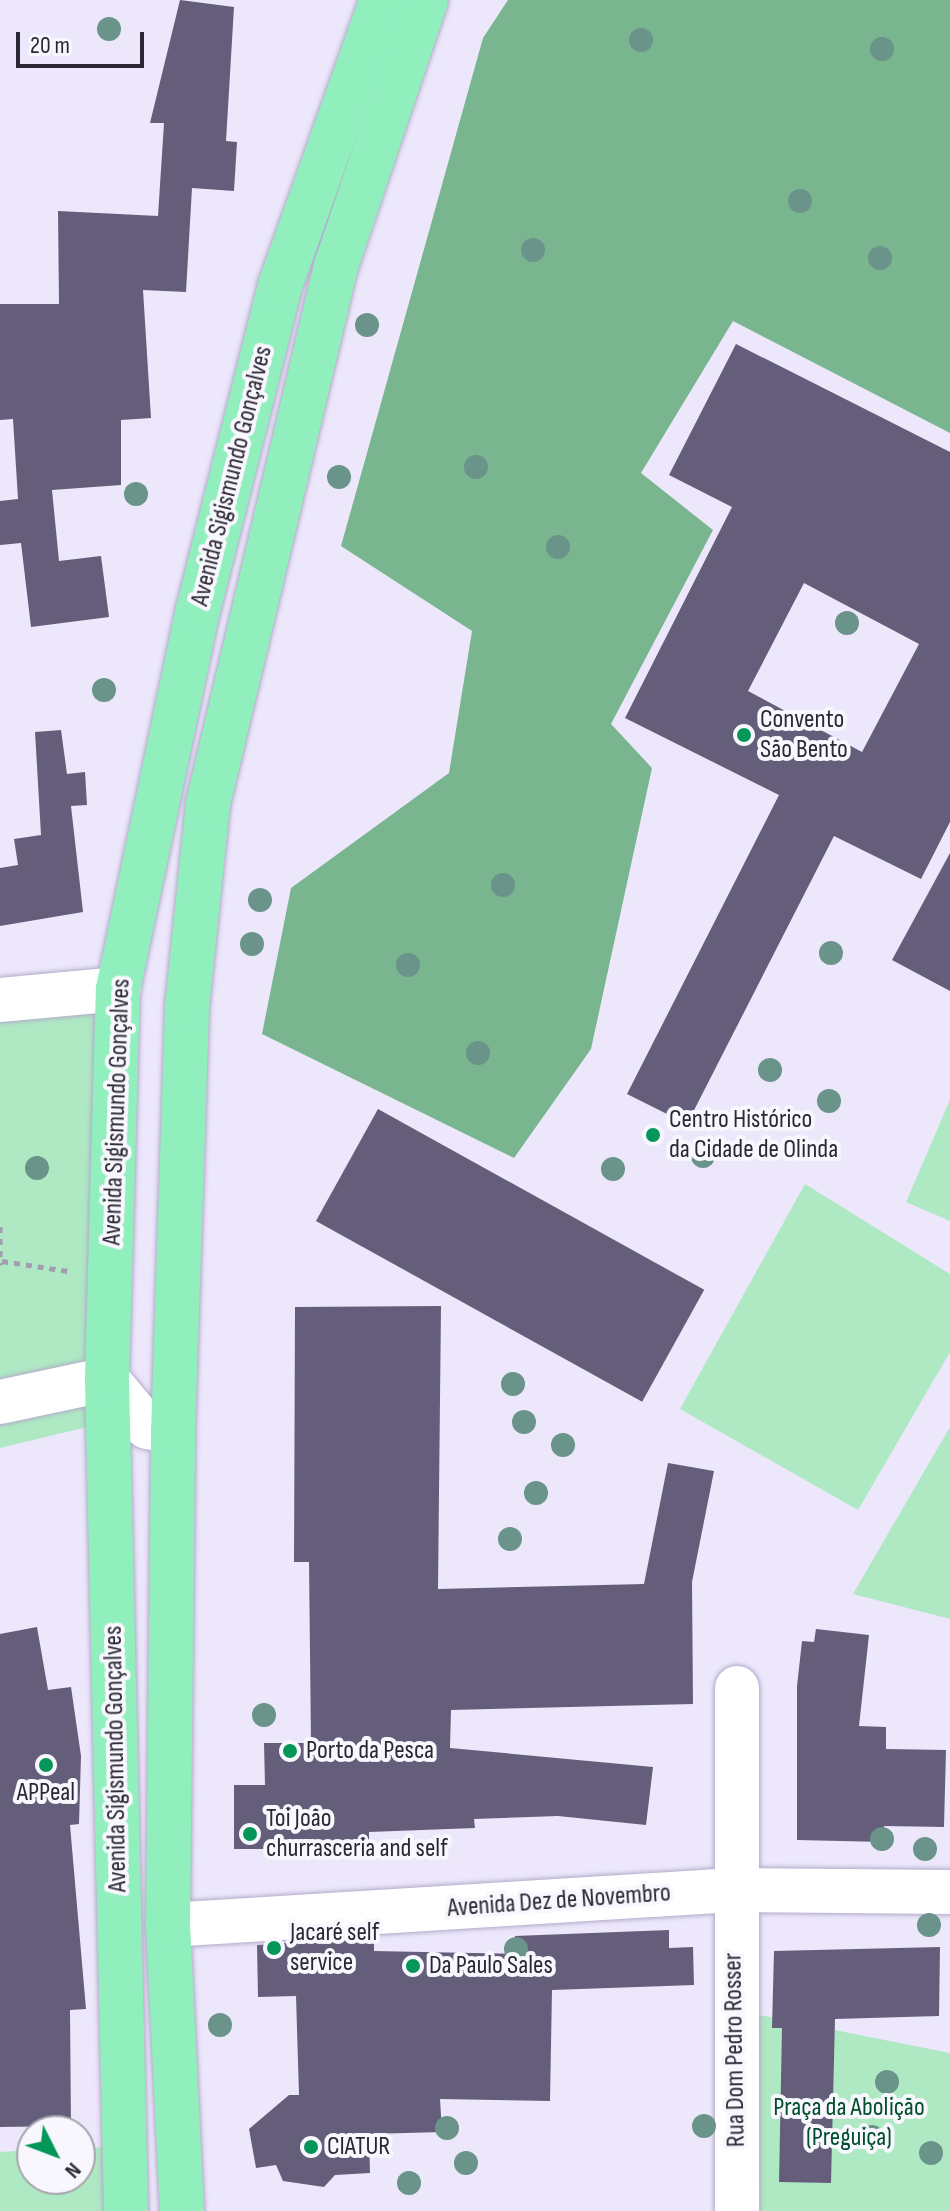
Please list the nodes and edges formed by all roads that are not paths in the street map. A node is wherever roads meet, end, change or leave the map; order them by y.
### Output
1 (382, 0) edge
2 (426, 0) edge
3 (118, 989) junction
4 (0, 1000) edge
5 (107, 1379) junction
6 (0, 1402) edge
7 (173, 1432) junction
8 (737, 1688) dead end
9 (733, 1890) junction
10 (950, 1892) edge
11 (168, 1925) junction
12 (126, 2211) edge
13 (182, 2211) edge
14 (737, 2211) edge

1 - 3 main road, Avenida Sigismundo Gonçalves
2 - 7 main road, Avenida Sigismundo Gonçalves
3 - 4 street
3 - 5 main road, Avenida Sigismundo Gonçalves
5 - 6 street
5 - 7 street
5 - 12 main road, Avenida Sigismundo Gonçalves
7 - 11 main road, Avenida Sigismundo Gonçalves
8 - 9 street, Rua Dom Pedro Rosser
9 - 10 street, Avenida Dez de Novembro
9 - 11 street, Avenida Dez de Novembro
9 - 14 street, Rua Dom Pedro Rosser
11 - 13 main road, Avenida Sigismundo Gonçalves

